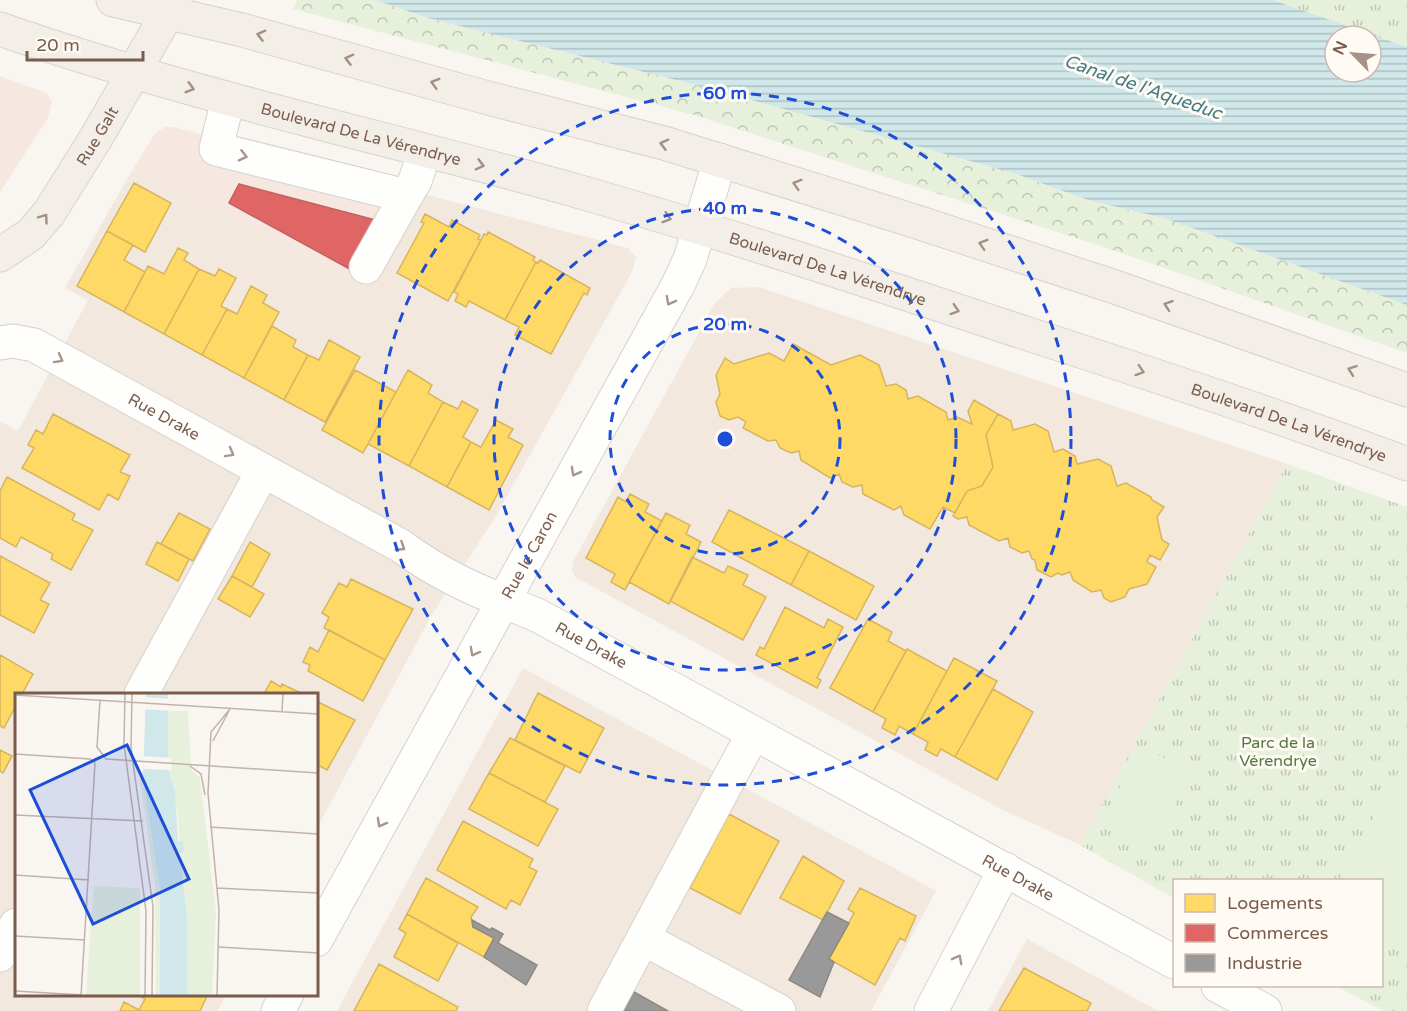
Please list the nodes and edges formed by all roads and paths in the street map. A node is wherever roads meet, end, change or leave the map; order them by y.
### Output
1 (113, 0) edge
2 (171, 6) edge
3 (0, 29) edge
4 (134, 72) junction
5 (228, 99) junction
6 (425, 151) junction
7 (720, 160) junction
8 (406, 196) junction
9 (700, 228) junction
10 (0, 255) edge
11 (366, 267) dead end
12 (2, 342) edge
13 (1407, 390) edge
14 (1407, 464) edge
15 (263, 471) junction
16 (503, 601) junction
17 (142, 693) edge
18 (753, 734) junction
19 (1005, 870) junction
20 (15, 927) edge
21 (318, 936) edge
22 (644, 939) junction
23 (0, 955) edge
24 (1173, 961) edge
25 (1220, 987) edge
26 (286, 996) edge
27 (278, 1011) edge
28 (604, 1011) edge
29 (779, 1011) edge
30 (931, 1011) edge
31 (1265, 1011) edge

1 - 2 main road
2 - 4 main road, Rue Galt
7 -> 2 main road
3 - 4 main road, Boulevard De La Vérendrye
4 -> 5 main road, Boulevard De La Vérendrye
10 -> 4 main road, Rue Galt
5 - 6 main road, Boulevard De La Vérendrye
5 -> 8 street
6 - 8 street
6 -> 9 main road, Boulevard De La Vérendrye
7 - 9 street, Rue le Caron
13 -> 7 main road
8 - 11 street
9 -> 14 main road, Boulevard De La Vérendrye
9 -> 16 street, Rue le Caron
12 -> 15 street, Rue Drake
15 -> 16 street, Rue Drake
15 - 17 street
16 - 18 street, Rue Drake
16 -> 21 street, Rue le Caron
18 - 19 street, Rue Drake
18 - 22 street
19 - 24 street, Rue Drake
30 -> 19 street
20 - 23 street
22 - 28 street
22 - 29 street
25 - 31 street
26 - 27 street

